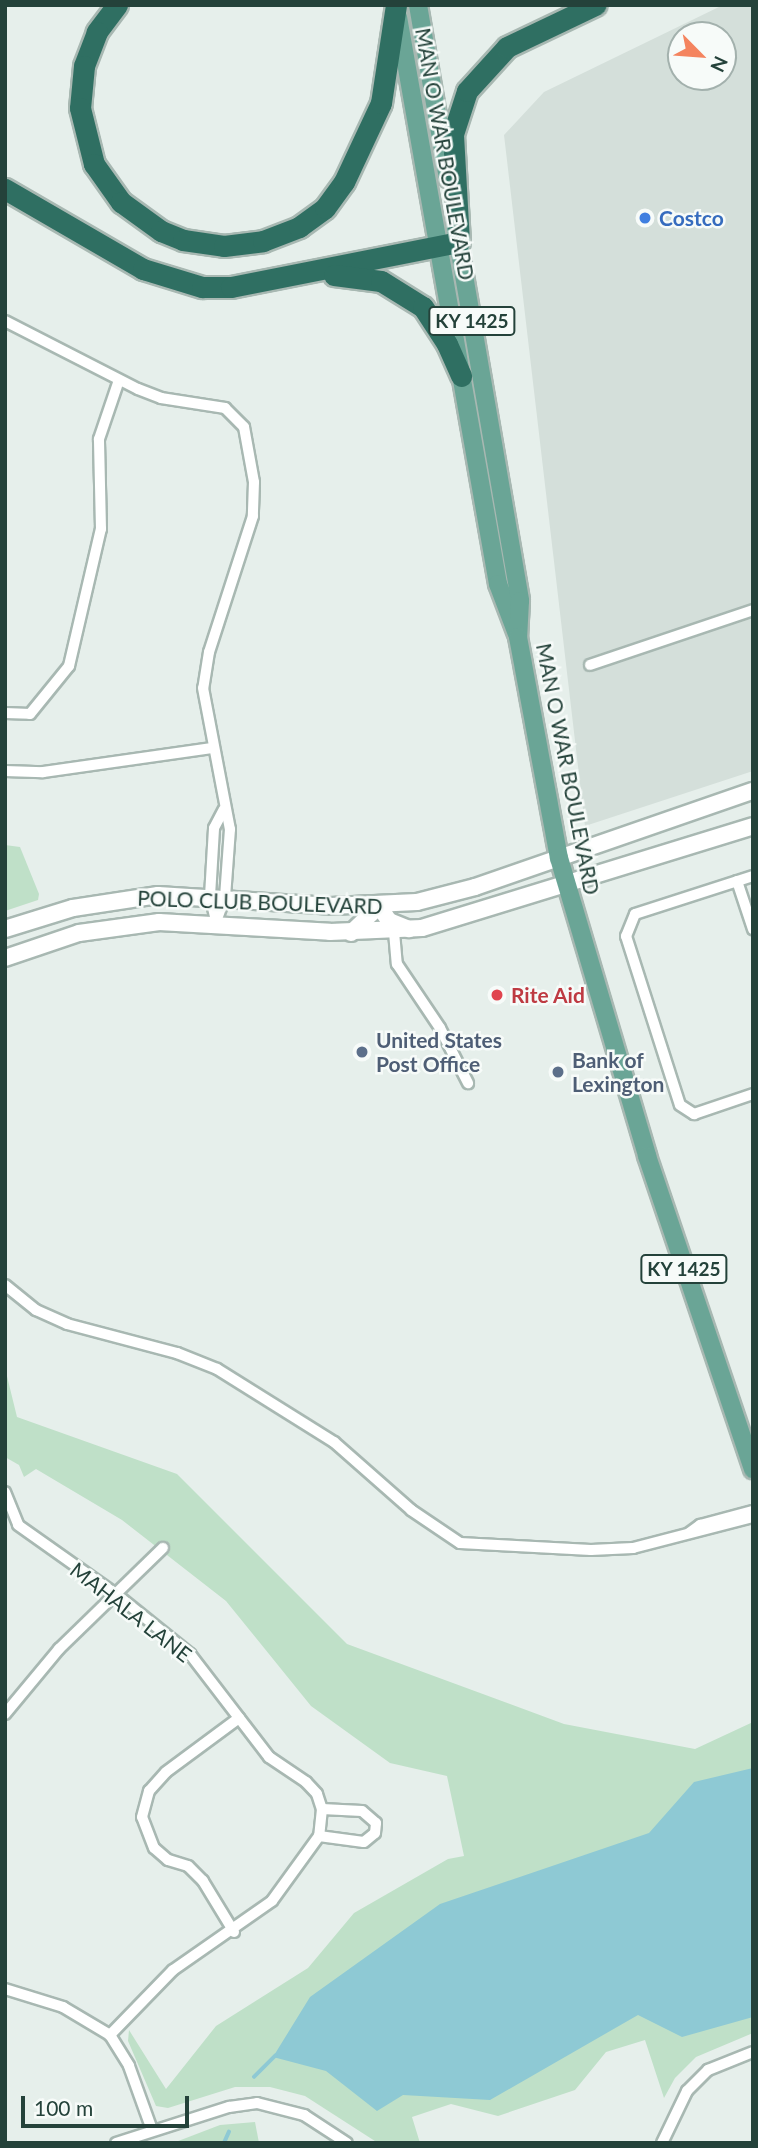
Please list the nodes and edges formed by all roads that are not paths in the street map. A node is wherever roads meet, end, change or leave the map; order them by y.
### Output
1 (117, 5) edge
2 (396, 5) edge
3 (418, 5) edge
4 (595, 5) edge
5 (5, 189) edge
6 (449, 245) junction
7 (280, 278) junction
8 (5, 322) edge
9 (461, 376) junction
10 (119, 380) junction
11 (753, 610) edge
12 (518, 637) junction
13 (590, 665) dead end
14 (5, 713) edge
15 (212, 748) junction
16 (5, 771) edge
17 (753, 791) edge
18 (753, 826) edge
19 (559, 858) junction
20 (753, 876) edge
21 (737, 881) junction
22 (566, 885) junction
23 (217, 897) junction
24 (379, 906) junction
25 (750, 909) edge
26 (216, 922) junction
27 (5, 929) edge
28 (753, 929) edge
29 (411, 930) junction
30 (394, 932) junction
31 (351, 933) junction
32 (5, 958) edge
33 (468, 1083) dead end
34 (753, 1094) edge
35 (5, 1284) edge
36 (753, 1470) edge
37 (5, 1492) edge
38 (753, 1511) edge
39 (753, 1517) edge
40 (687, 1535) junction
41 (163, 1548) dead end
42 (117, 1595) junction
43 (5, 1714) edge
44 (239, 1718) junction
45 (322, 1809) junction
46 (319, 1836) junction
47 (234, 1932) junction
48 (5, 1989) edge
49 (110, 2035) junction
50 (753, 2052) edge
51 (152, 2130) junction
52 (665, 2142) edge
53 (116, 2143) edge
54 (347, 2143) edge

1 - 2 highway
2 - 6 main road, MAN O WAR BOULEVARD / KY 1425
3 - 6 main road, MAN O WAR BOULEVARD / KY 1425
4 - 6 highway
5 - 7 highway
6 - 7 highway
6 - 9 main road, MAN O WAR BOULEVARD / KY 1425
6 - 12 main road, MAN O WAR BOULEVARD / KY 1425
7 - 9 highway
8 - 10 street
9 - 12 main road, MAN O WAR BOULEVARD / KY 1425
10 - 14 street
10 - 15 street
11 - 13 street
12 - 19 main road, MAN O WAR BOULEVARD / KY 1425
15 - 16 street
15 - 23 street
17 - 19 street, POLO CLUB BOULEVARD
18 - 22 street, POLO CLUB BOULEVARD
19 - 22 main road, MAN O WAR BOULEVARD / KY 1425
19 - 24 street, POLO CLUB BOULEVARD
20 - 21 street
21 - 25 street
21 - 34 street
22 - 29 street, POLO CLUB BOULEVARD
22 - 36 main road, MAN O WAR BOULEVARD / KY 1425
23 - 24 street, POLO CLUB BOULEVARD
23 - 26 street
23 - 27 street, POLO CLUB BOULEVARD
24 - 29 street
24 - 31 street
25 - 28 street
26 - 31 street, POLO CLUB BOULEVARD
26 - 32 street, POLO CLUB BOULEVARD
29 - 30 street, POLO CLUB BOULEVARD
30 - 31 street, POLO CLUB BOULEVARD
30 - 33 street
35 - 40 street
37 - 42 street, MAHALA LANE
38 - 40 street
39 - 40 street
41 - 42 street
42 - 43 street
42 - 44 street, MAHALA LANE
44 - 45 street, MAHALA LANE
44 - 47 street
45 - 46 street
45 - 46 street
46 - 47 street
47 - 49 street
48 - 49 street
49 - 51 street
50 - 52 street
51 - 53 street
51 - 54 street

